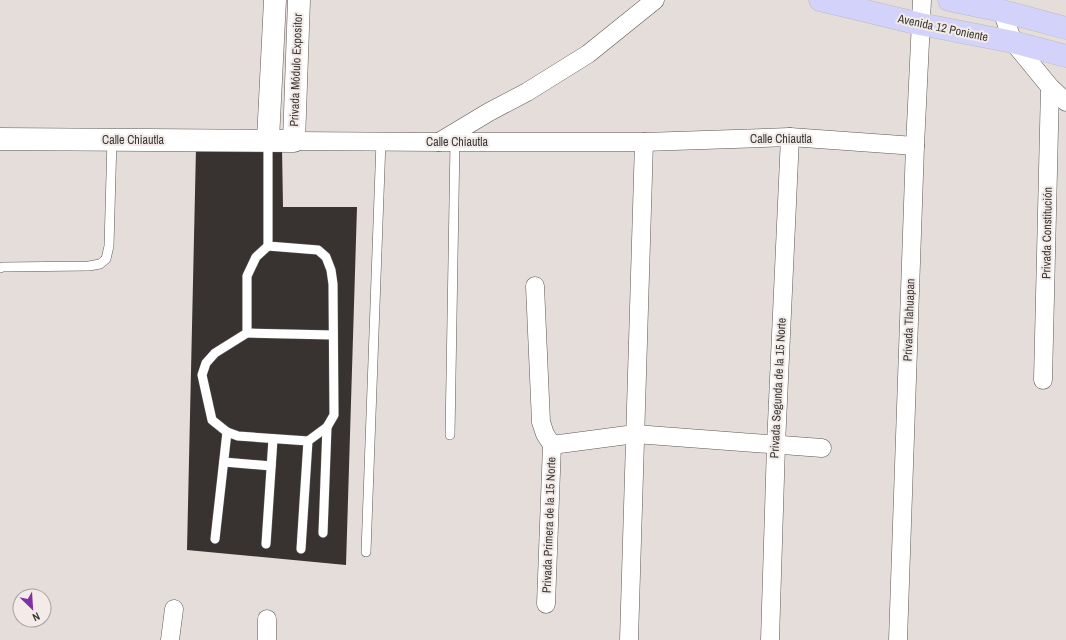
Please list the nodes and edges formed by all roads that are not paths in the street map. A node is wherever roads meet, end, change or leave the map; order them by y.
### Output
1 (275, 0) edge
2 (299, 0) edge
3 (655, 0) edge
4 (820, 0) edge
5 (922, 0) edge
6 (949, 0) edge
7 (1002, 12) junction
8 (920, 24) junction
9 (1066, 28) edge
10 (1013, 42) junction
11 (1066, 56) edge
12 (1050, 87) junction
13 (1066, 102) edge
14 (790, 137) junction
15 (0, 139) edge
16 (112, 139) junction
17 (268, 140) junction
18 (294, 141) junction
19 (381, 141) junction
20 (447, 142) junction
21 (644, 142) junction
22 (914, 146) junction
23 (268, 246) junction
24 (0, 268) edge
25 (535, 286) dead end
26 (247, 333) junction
27 (333, 335) junction
28 (1043, 380) dead end
29 (327, 427) junction
30 (227, 432) junction
31 (635, 434) junction
32 (450, 435) dead end
33 (273, 439) junction
34 (308, 442) junction
35 (552, 445) junction
36 (776, 445) junction
37 (822, 448) dead end
38 (224, 462) junction
39 (271, 466) junction
40 (323, 533) dead end
41 (215, 539) dead end
42 (266, 544) dead end
43 (301, 549) dead end
44 (366, 552) dead end
45 (546, 604) dead end
46 (174, 609) dead end
47 (267, 619) dead end
48 (170, 640) edge
49 (267, 640) edge
50 (628, 640) edge
51 (770, 640) edge
52 (898, 640) edge

1 - 17 street, Privada Módulo Expositor
2 - 18 street, Privada Módulo Expositor
3 - 20 street
4 - 8 main road, Avenida 12 Poniente
5 - 8 street, Privada Tlahuapan
6 - 7 main road
7 - 9 main road
7 - 10 street
8 - 10 main road, Avenida 12 Poniente
8 - 22 street, Privada Tlahuapan
10 - 11 main road, Avenida 12 Poniente
10 - 12 street
12 - 13 street
12 - 28 street, Privada Constitución
14 - 21 street, Calle Chiautla
14 - 22 street, Calle Chiautla
14 - 36 street, Privada Segunda de la 15 Norte
15 - 16 street, Calle Chiautla
16 - 17 street, Calle Chiautla
16 - 24 lane
17 - 18 street, Calle Chiautla
17 - 23 lane
18 - 19 street, Calle Chiautla
19 - 20 street, Calle Chiautla
19 - 44 lane
20 - 21 street, Calle Chiautla
20 - 32 lane
21 - 31 street
22 - 52 street, Privada Tlahuapan
23 - 26 lane
23 - 27 lane
25 - 35 street
26 - 27 lane
26 - 30 lane
27 - 29 lane
29 - 34 lane
29 - 40 lane
30 - 33 lane
30 - 38 lane
31 - 35 street
31 - 36 street
31 - 50 street
33 - 34 lane
33 - 39 lane
34 - 43 lane
35 - 45 street, Privada Primera de la 15 Norte
36 - 37 street
36 - 51 street, Privada Segunda de la 15 Norte
38 - 39 lane
38 - 41 lane
39 - 42 lane
46 - 48 street
47 - 49 street

